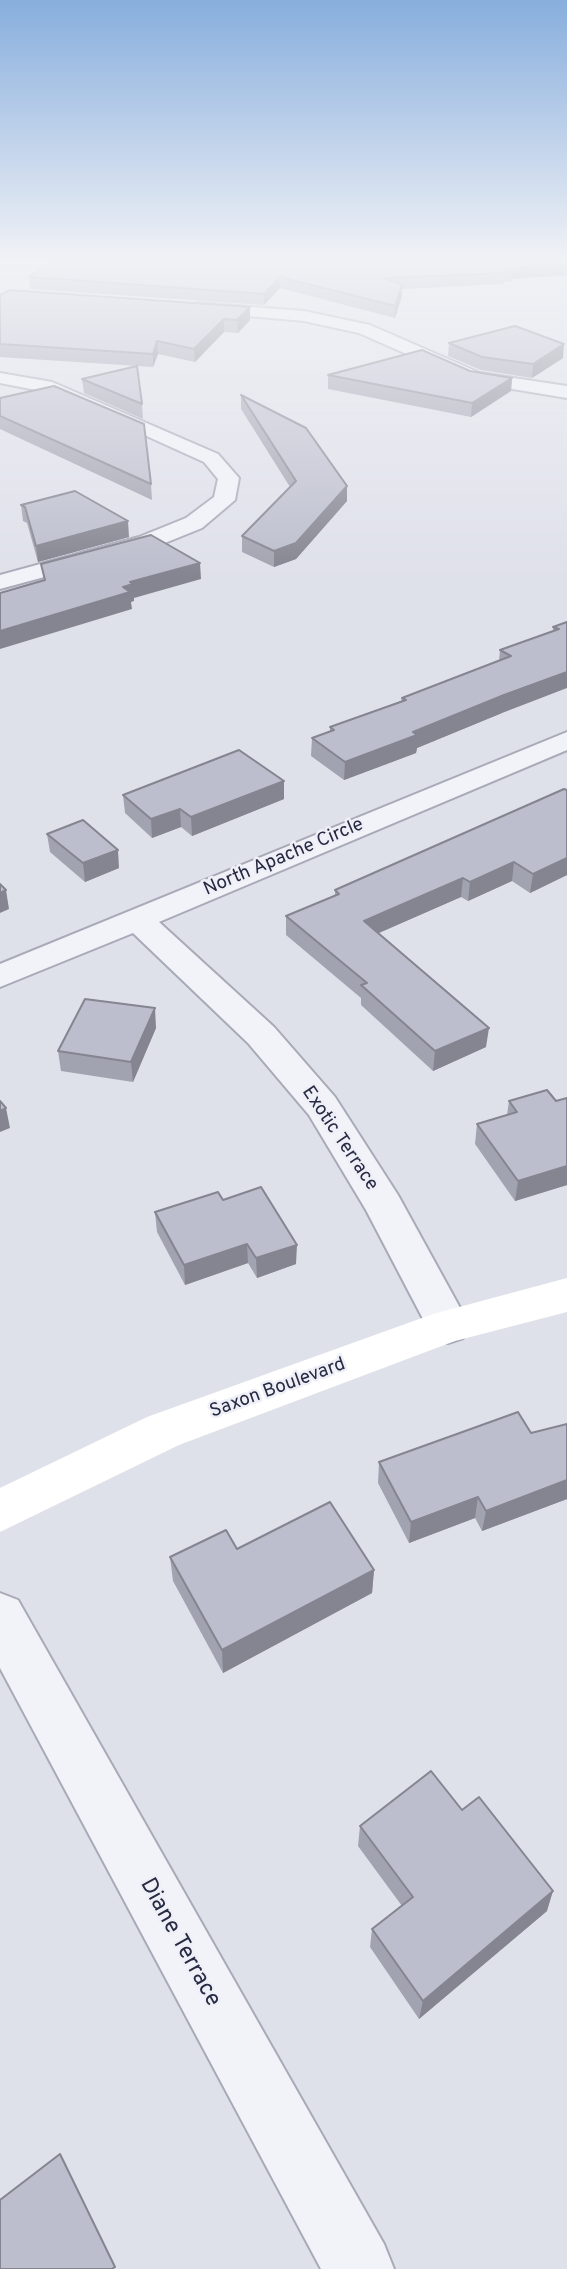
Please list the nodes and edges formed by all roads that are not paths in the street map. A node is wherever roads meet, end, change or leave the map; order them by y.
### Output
1 (446, 365) edge
2 (0, 378) edge
3 (567, 391) edge
4 (0, 582) edge
5 (567, 740) edge
6 (137, 919) junction
7 (0, 976) edge
8 (567, 1295) edge
9 (448, 1326) junction
10 (0, 1511) edge
11 (0, 1617) edge
12 (359, 2269) edge

1 - 3 street
2 - 4 street
5 - 6 street, North Apache Circle
6 - 7 street, North Apache Circle
6 - 9 street, Exotic Terrace
8 - 9 main road, Saxon Boulevard
9 - 10 main road, Saxon Boulevard
11 - 12 street, Diane Terrace

